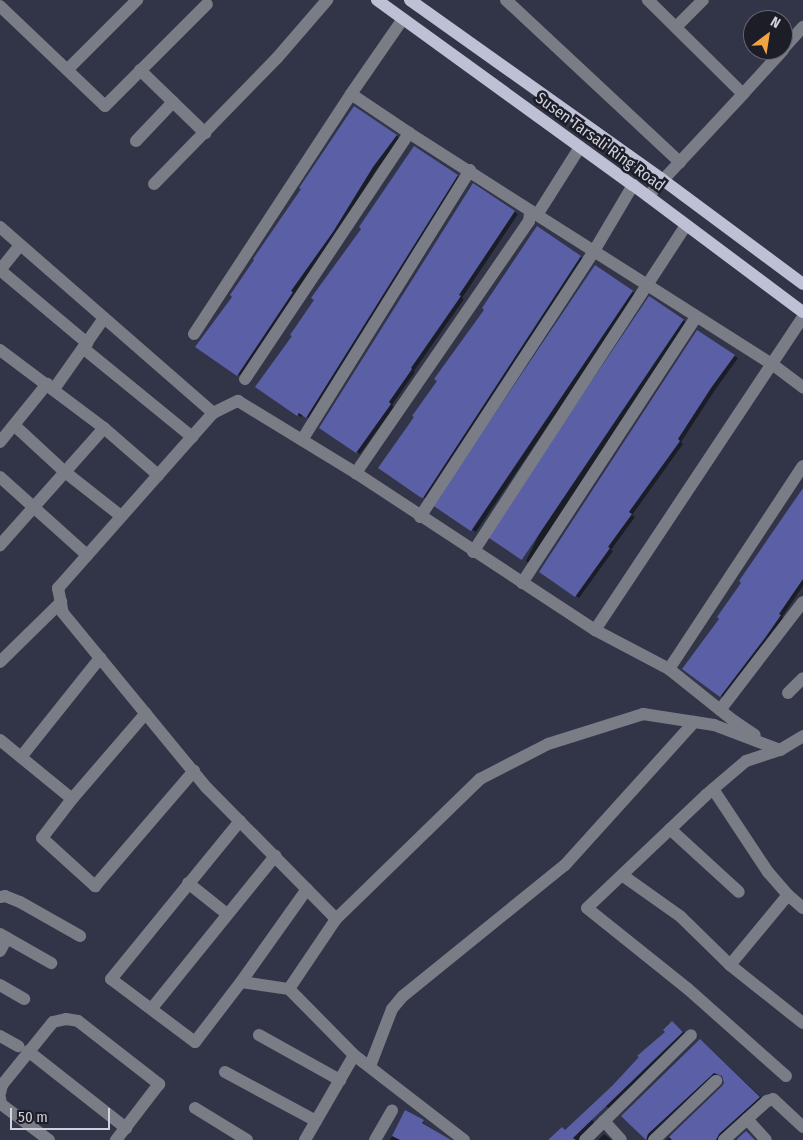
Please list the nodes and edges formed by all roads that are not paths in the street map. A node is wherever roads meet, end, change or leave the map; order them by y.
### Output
1 (137, 0) edge
2 (326, 0) edge
3 (377, 0) edge
4 (410, 0) edge
5 (506, 0) edge
6 (648, 0) edge
7 (703, 0) edge
8 (207, 4) dead end
9 (0, 6) edge
10 (403, 19) junction
11 (676, 27) junction
12 (803, 27) edge
13 (793, 38) edge
14 (774, 60) edge
15 (68, 69) junction
16 (140, 70) junction
17 (351, 94) junction
18 (743, 94) junction
19 (173, 102) junction
20 (205, 133) junction
21 (408, 133) junction
22 (136, 141) dead end
23 (580, 147) junction
24 (680, 162) junction
25 (470, 170) junction
26 (664, 180) junction
27 (154, 184) dead end
28 (633, 185) junction
29 (648, 196) junction
30 (537, 215) junction
31 (686, 224) junction
32 (0, 227) edge
33 (20, 245) junction
34 (594, 251) junction
35 (0, 270) edge
36 (803, 284) edge
37 (648, 285) junction
38 (803, 312) edge
39 (696, 317) junction
40 (803, 317) edge
41 (104, 318) junction
42 (194, 334) dead end
43 (85, 345) junction
44 (0, 350) edge
45 (772, 364) junction
46 (246, 379) dead end
47 (51, 387) junction
48 (803, 387) edge
49 (213, 413) junction
50 (14, 424) junction
51 (104, 428) junction
52 (192, 437) junction
53 (302, 440) junction
54 (0, 442) edge
55 (803, 466) edge
56 (65, 472) junction
57 (356, 473) junction
58 (158, 475) junction
59 (0, 477) edge
60 (33, 508) junction
61 (121, 516) junction
62 (420, 517) junction
63 (0, 545) edge
64 (474, 552) junction
65 (87, 555) junction
66 (522, 583) junction
67 (61, 602) junction
68 (803, 602) edge
69 (595, 630) junction
70 (100, 658) junction
71 (0, 662) edge
72 (669, 670) junction
73 (803, 678) edge
74 (788, 692) dead end
75 (720, 710) junction
76 (146, 714) junction
77 (694, 722) junction
78 (803, 736) edge
79 (0, 740) edge
80 (780, 750) junction
81 (21, 757) junction
82 (194, 771) junction
83 (713, 789) junction
84 (72, 799) junction
85 (240, 821) junction
86 (670, 829) junction
87 (275, 856) junction
88 (622, 875) junction
89 (188, 882) junction
90 (307, 889) junction
91 (738, 892) dead end
92 (788, 895) junction
93 (0, 897) edge
94 (803, 908) edge
95 (227, 914) junction
96 (336, 919) junction
97 (4, 936) edge
98 (80, 936) dead end
99 (0, 951) edge
100 (51, 963) dead end
101 (730, 965) junction
102 (241, 982) junction
103 (0, 986) edge
104 (289, 989) junction
105 (24, 999) dead end
106 (152, 1008) junction
107 (803, 1023) edge
108 (259, 1035) dead end
109 (691, 1035) dead end
110 (0, 1036) edge
111 (23, 1048) junction
112 (354, 1054) junction
113 (370, 1066) junction
114 (225, 1072) dead end
115 (786, 1076) dead end
116 (340, 1080) junction
117 (716, 1081) dead end
118 (0, 1093) edge
119 (0, 1098) edge
120 (195, 1108) dead end
121 (392, 1110) dead end
122 (747, 1119) junction
123 (316, 1121) junction
124 (604, 1121) junction
125 (803, 1127) edge
126 (126, 1128) junction
127 (49, 1140) edge
128 (116, 1140) edge
129 (247, 1140) edge
130 (305, 1140) edge
131 (375, 1140) edge
132 (464, 1140) edge
133 (585, 1140) edge
134 (621, 1140) edge
135 (654, 1140) edge
136 (724, 1140) edge
137 (766, 1140) edge

1 - 15 street
2 - 20 street
3 - 10 main road, Susen Tarsali Ring Road
4 - 26 main road, Susen Tarsali Ring Road
5 - 24 street
6 - 11 street
7 - 11 street
8 - 16 street
9 - 15 street
10 - 17 street
10 - 23 main road, Susen Tarsali Ring Road
11 - 18 street
12 - 13 street
14 - 18 street
15 - 16 street
16 - 19 street
17 - 21 street
17 - 42 street
18 - 24 street
19 - 20 street
19 - 22 street
20 - 27 street
21 - 25 street
21 - 46 street
23 - 28 main road, Susen Tarsali Ring Road
23 - 30 street
24 - 26 street
25 - 30 street
25 - 53 street
26 - 29 street
26 - 36 main road, Susen Tarsali Ring Road
28 - 29 main road, Susen Tarsali Ring Road
28 - 34 street
29 - 31 main road, Susen Tarsali Ring Road
30 - 34 street
30 - 57 street
31 - 37 street
31 - 38 main road, Susen Tarsali Ring Road
32 - 33 street
33 - 35 street
33 - 41 street
34 - 37 street
34 - 62 street
35 - 43 street
37 - 39 street
37 - 64 street
39 - 45 street
39 - 66 street
40 - 45 street
41 - 43 street
41 - 49 street
43 - 47 street
43 - 52 street
44 - 47 street
45 - 48 street
45 - 69 street
47 - 50 street
47 - 51 street
49 - 52 street
49 - 53 street
50 - 54 street
50 - 56 street
51 - 56 street
51 - 58 street
52 - 58 street
53 - 57 street
55 - 72 street
56 - 60 street
56 - 61 street
57 - 62 street
58 - 61 street
59 - 60 street
60 - 63 street
60 - 65 street
61 - 65 street
62 - 64 street
64 - 66 street
65 - 67 street
66 - 69 street
67 - 70 street
67 - 71 street
68 - 75 street
69 - 72 street
70 - 76 street
70 - 81 street
72 - 75 street
73 - 74 street
75 - 80 street
76 - 82 street
76 - 84 street
77 - 80 street
77 - 96 street
77 - 113 street
78 - 80 street
79 - 81 street
80 - 83 street
81 - 84 street
82 - 84 street
82 - 85 street
83 - 86 street
83 - 92 street
85 - 87 street
85 - 89 street
86 - 88 street
86 - 91 street
87 - 90 street
87 - 95 street
88 - 101 street
88 - 115 street
89 - 95 street
89 - 106 street
90 - 96 street
90 - 102 street
92 - 94 street
92 - 101 street
93 - 98 street
95 - 106 street
96 - 104 street
97 - 99 street
97 - 100 street
101 - 107 street
102 - 104 street
102 - 106 street
103 - 105 street
104 - 112 street
108 - 116 street
109 - 124 street
110 - 111 street
111 - 118 street
111 - 126 street
111 - 126 street
112 - 113 street
112 - 116 street
113 - 132 street
114 - 123 street
116 - 123 street
117 - 135 street
119 - 127 street
120 - 129 street
121 - 131 street
122 - 125 street
122 - 136 street
122 - 137 street
123 - 130 street
124 - 133 street
124 - 134 street
126 - 128 street

